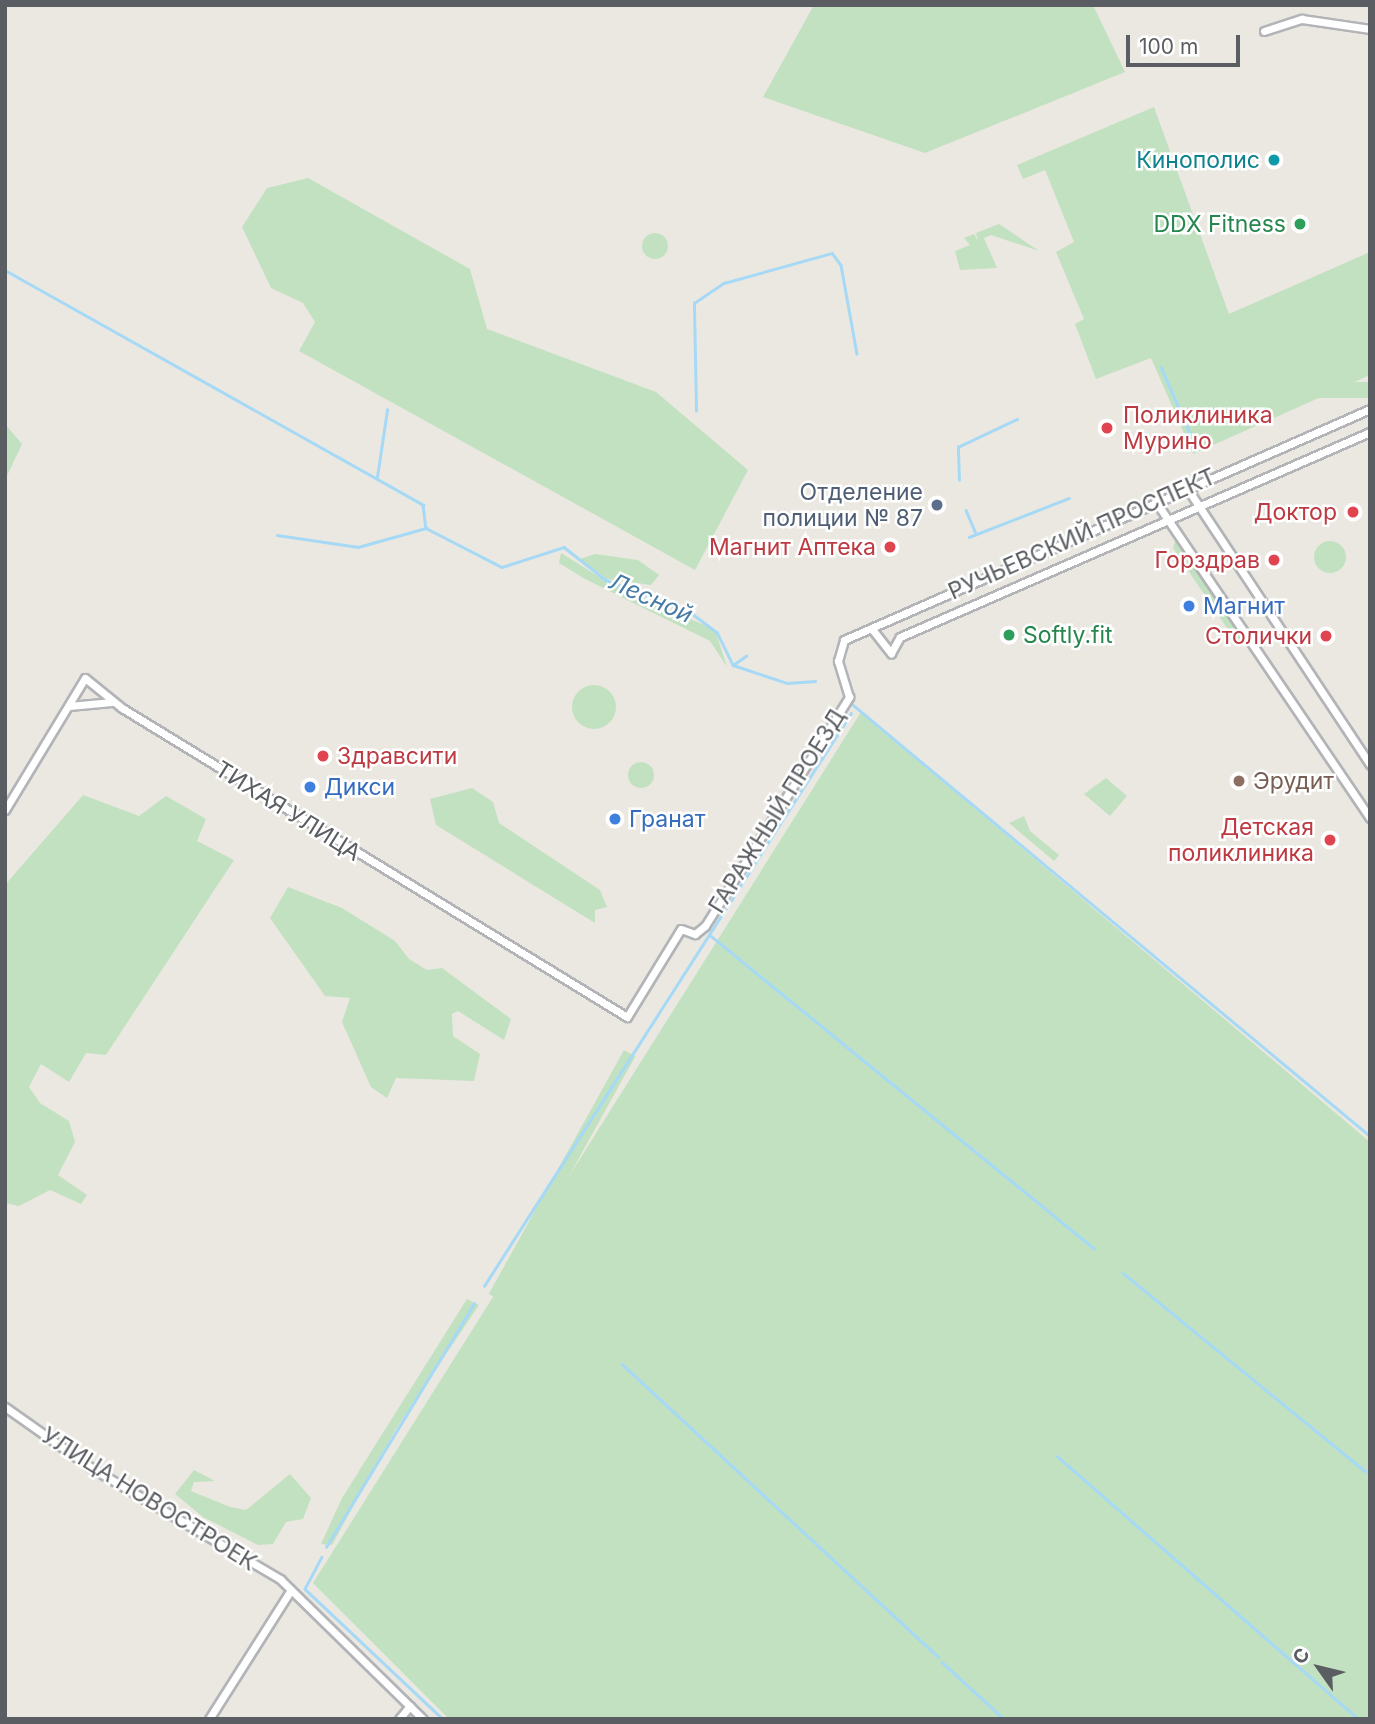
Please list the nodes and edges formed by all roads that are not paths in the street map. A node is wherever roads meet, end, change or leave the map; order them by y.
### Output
1 (1370, 29) edge
2 (1264, 31) dead end
3 (1370, 408) edge
4 (1370, 432) edge
5 (1187, 488) junction
6 (1156, 502) junction
7 (1198, 505) junction
8 (1168, 519) junction
9 (872, 629) junction
10 (838, 650) joint
11 (113, 702) junction
12 (68, 706) junction
13 (1370, 765) edge
14 (5, 810) edge
15 (1370, 818) edge
16 (627, 1017) joint
17 (5, 1407) edge
18 (289, 1593) junction
19 (410, 1706) junction
20 (209, 1719) edge
21 (399, 1719) edge
22 (423, 1719) edge

1 - 2 street
3 - 5 street, РУЧЬЕВСКИЙ ПРОСПЕКТ
4 - 7 street
5 - 6 street, РУЧЬЕВСКИЙ ПРОСПЕКТ
5 - 7 street
6 - 8 street
6 - 9 street, РУЧЬЕВСКИЙ ПРОСПЕКТ
7 - 8 street
7 - 13 street
8 - 9 street
8 - 15 street
9 - 10 street, РУЧЬЕВСКИЙ ПРОСПЕКТ
10 - 16 street, ГАРАЖНЫЙ ПРОЕЗД
11 - 12 street
11 - 12 street, ТИХАЯ УЛИЦА
11 - 16 street, ТИХАЯ УЛИЦА
12 - 14 street, ТИХАЯ УЛИЦА
17 - 18 street, УЛИЦА НОВОСТРОЕК
18 - 19 street, УЛИЦА НОВОСТРОЕК
18 - 20 street
19 - 21 street
19 - 22 street, УЛИЦА НОВОСТРОЕК

